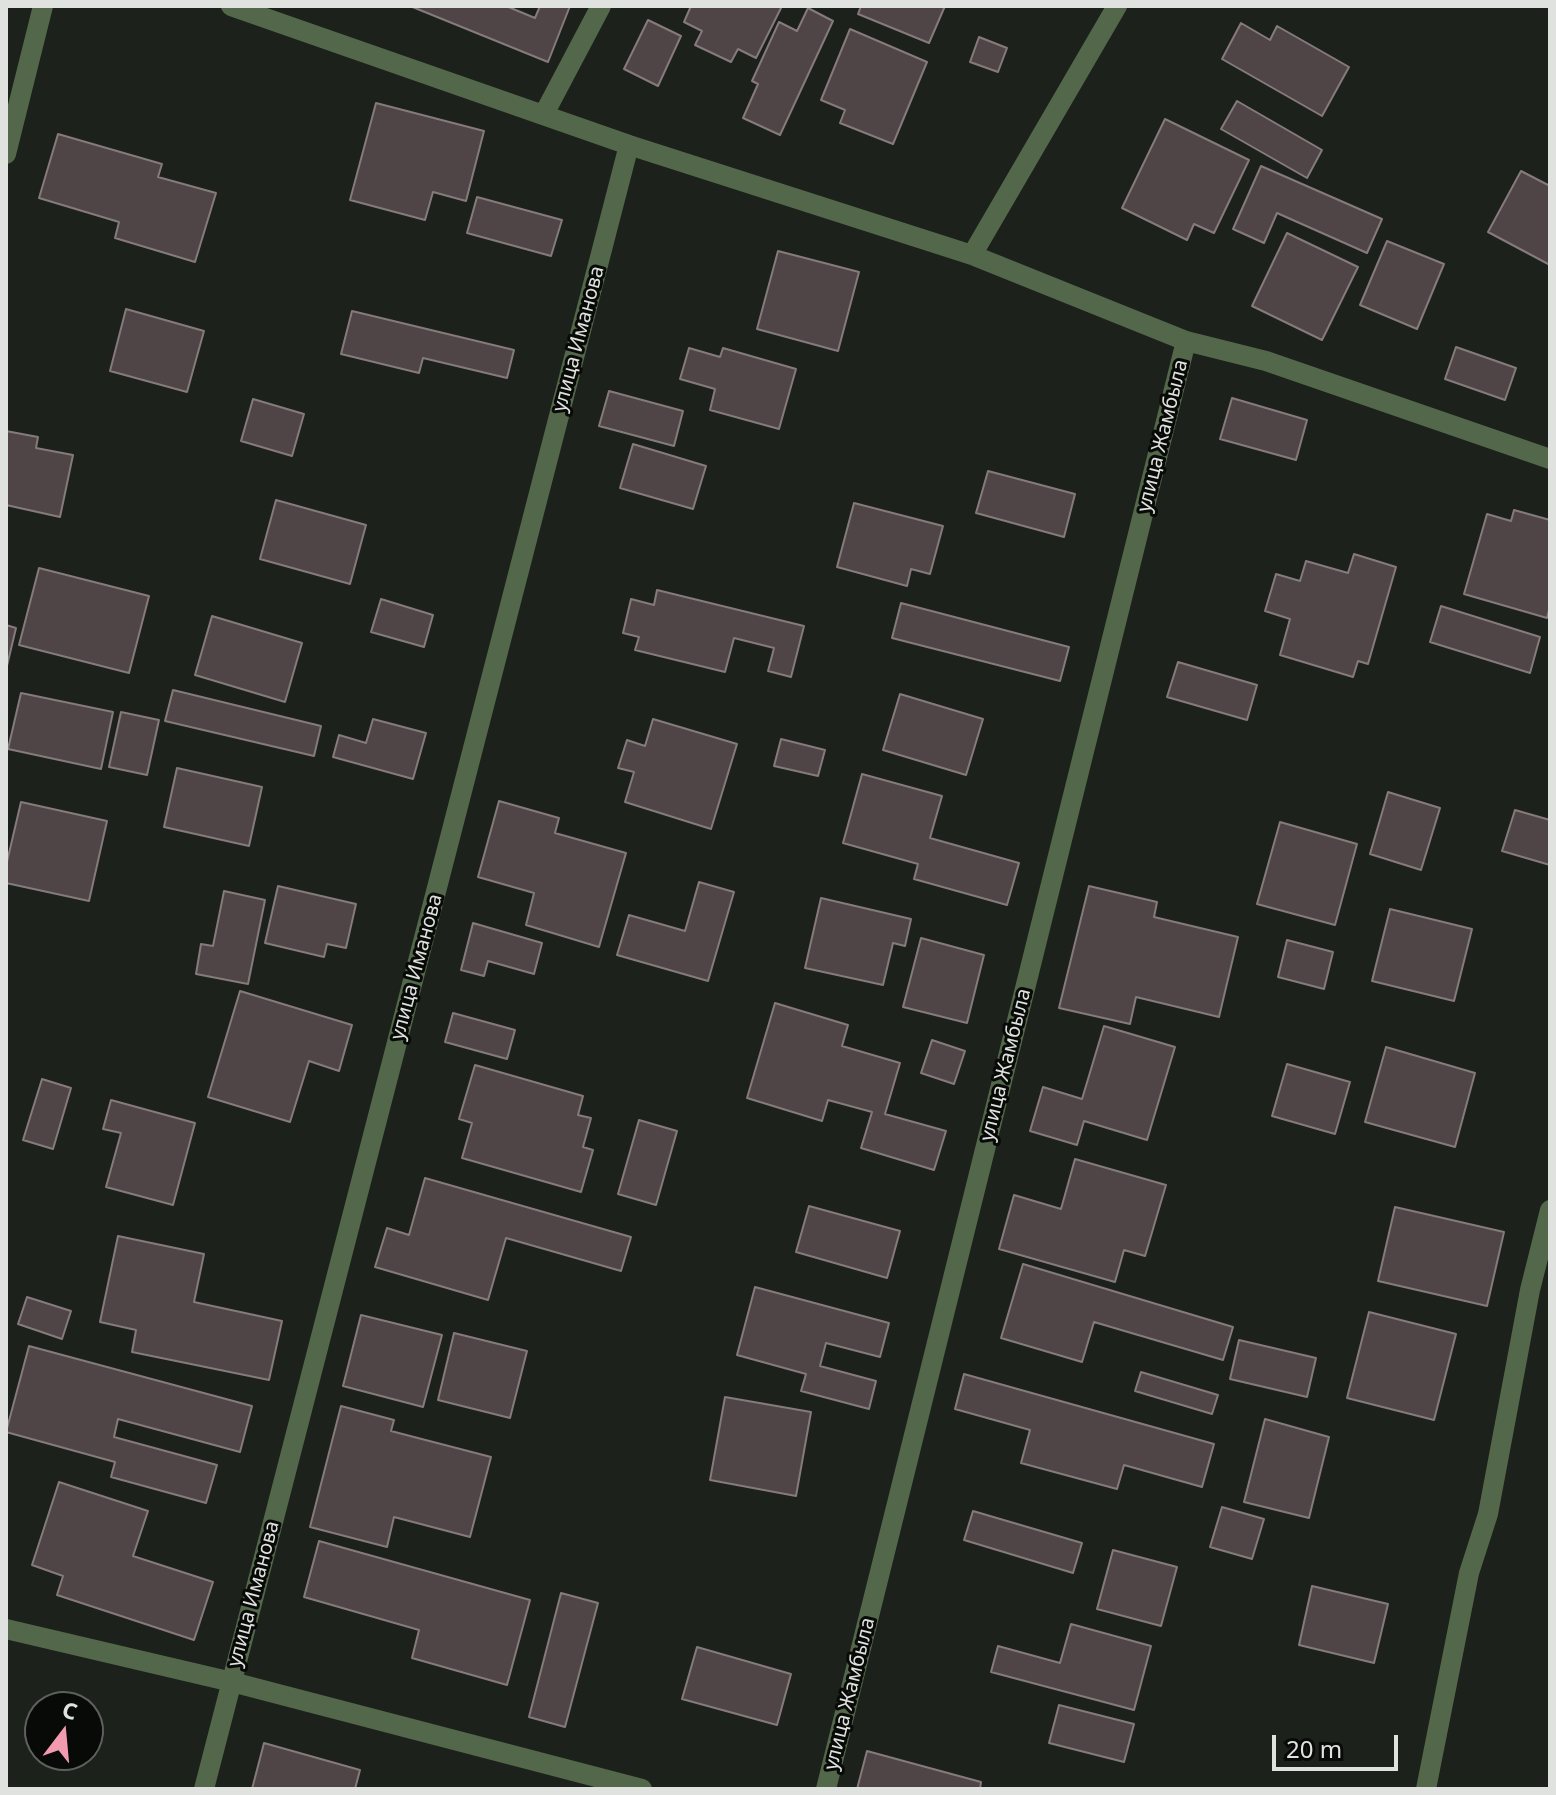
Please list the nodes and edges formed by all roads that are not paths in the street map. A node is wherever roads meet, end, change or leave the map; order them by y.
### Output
1 (43, 6) edge
2 (231, 6) edge
3 (601, 6) edge
4 (1117, 6) edge
5 (544, 114) junction
6 (629, 145) junction
7 (6, 154) edge
8 (972, 255) junction
9 (1186, 341) junction
10 (1550, 459) edge
11 (1550, 1210) edge
12 (6, 1629) edge
13 (232, 1682) junction
14 (204, 1789) edge
15 (642, 1789) edge
16 (826, 1789) edge
17 (1426, 1789) edge

1 - 7 street
2 - 5 street
3 - 5 street
4 - 8 street
5 - 6 street
6 - 8 street
6 - 13 street, улица Иманова
8 - 9 street
9 - 10 street
9 - 16 street, улица Жамбыла
11 - 17 street
12 - 13 street
13 - 14 street, улица Иманова
13 - 15 street

